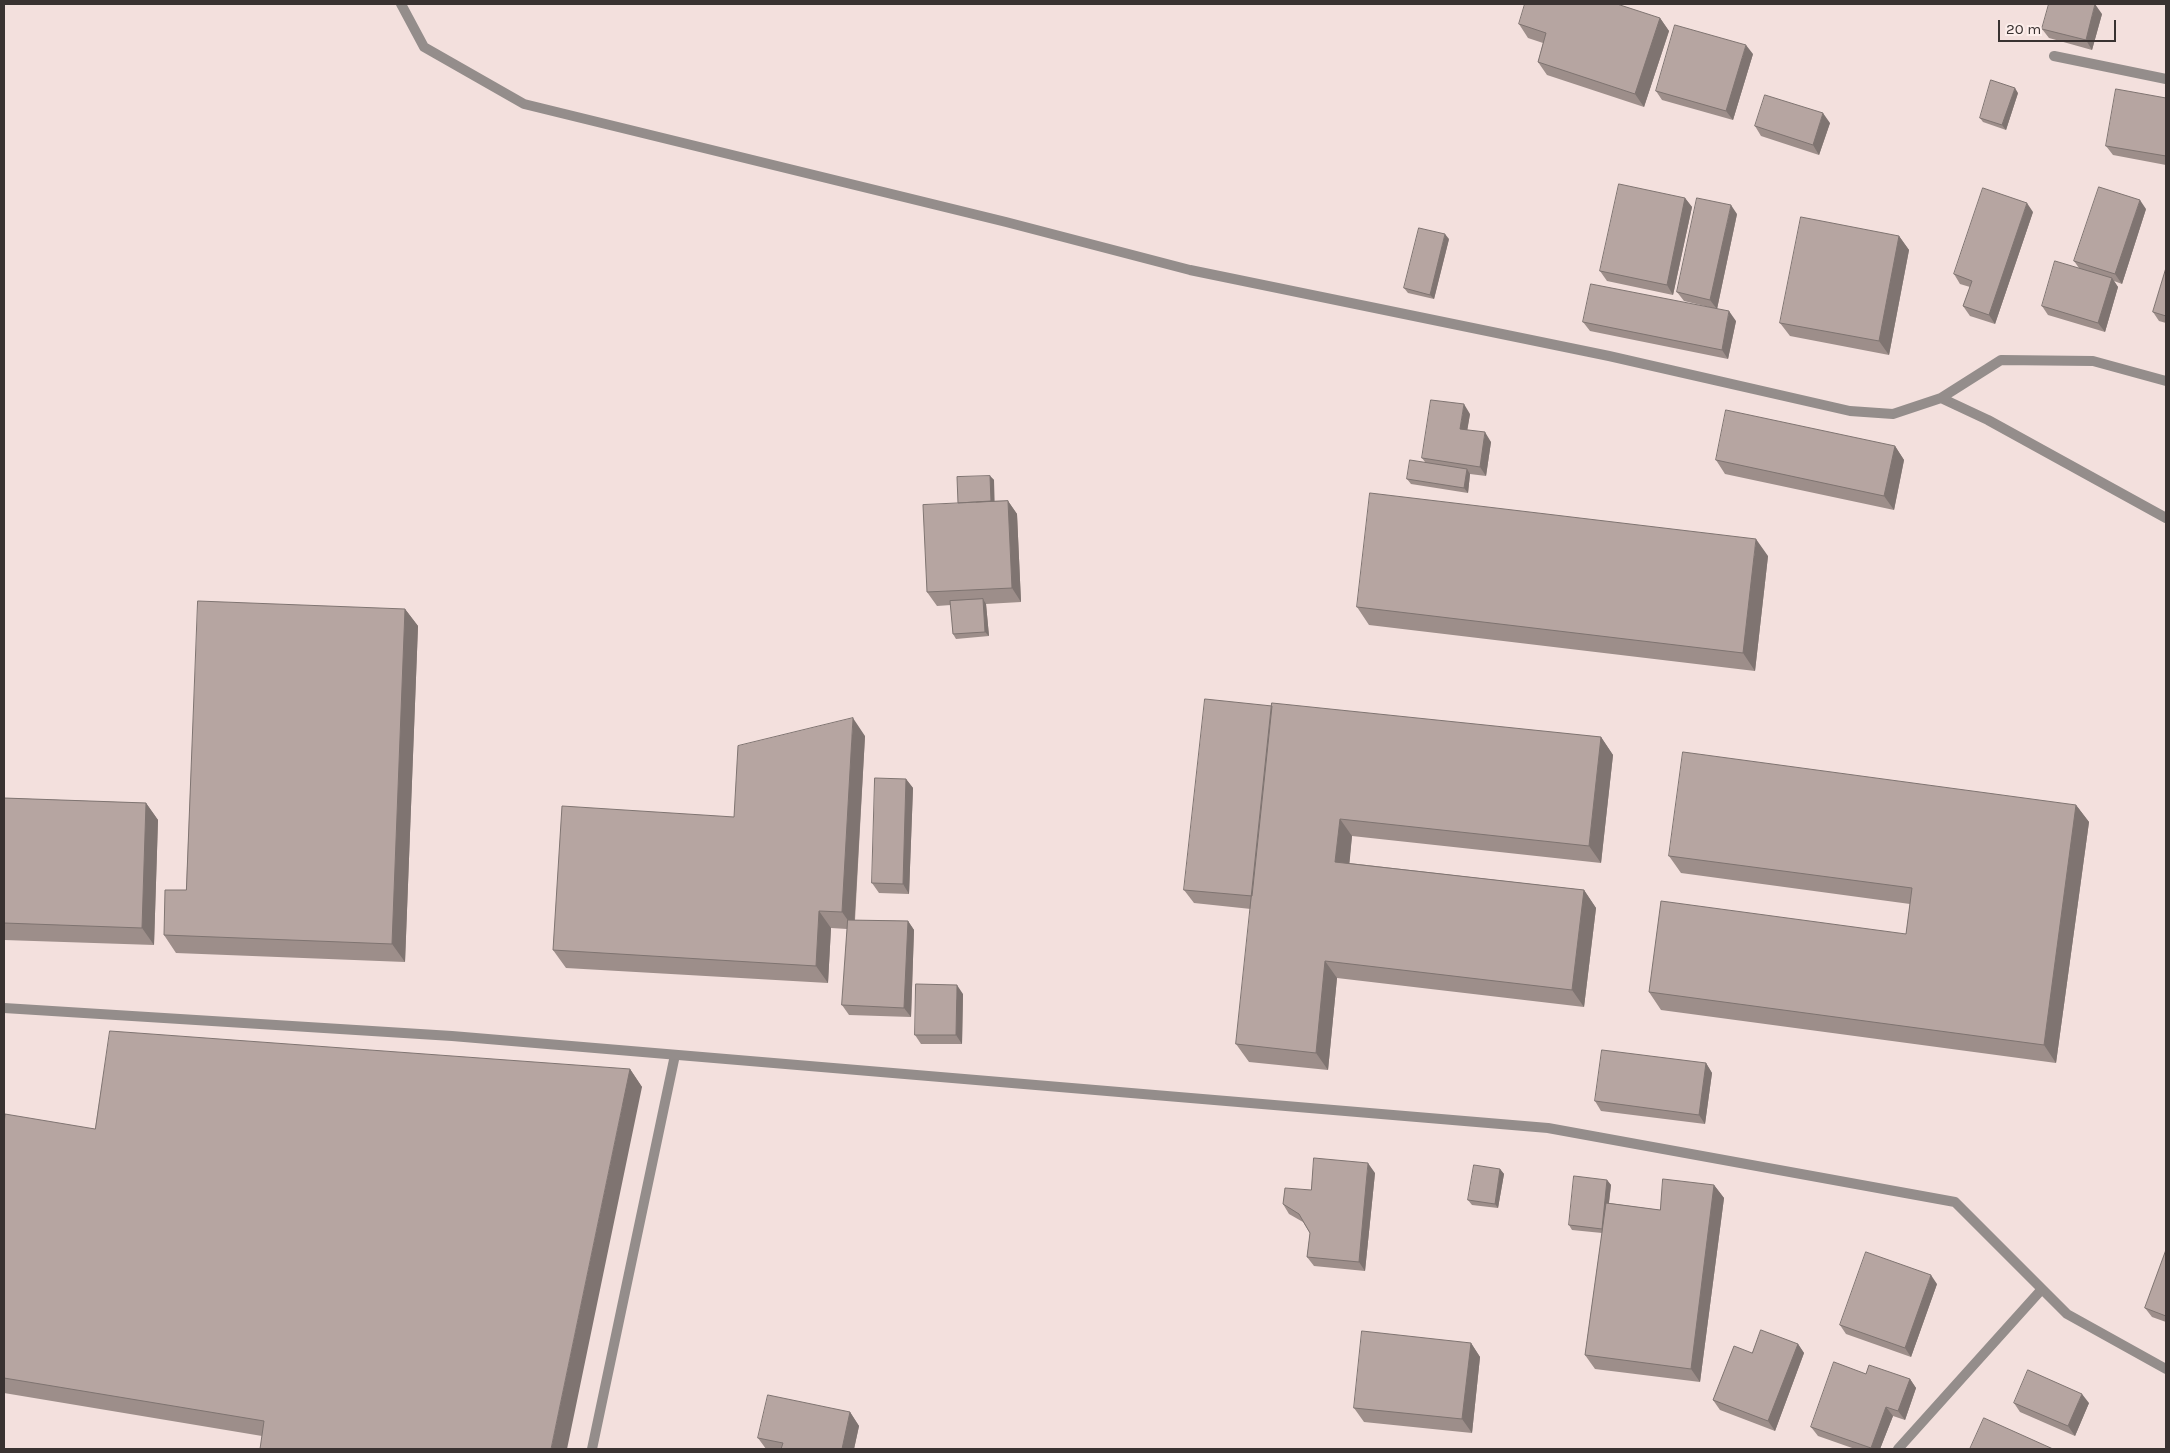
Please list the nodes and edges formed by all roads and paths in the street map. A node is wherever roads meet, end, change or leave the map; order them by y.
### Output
1 (401, 4) edge
2 (2054, 56) dead end
3 (2166, 79) edge
4 (2166, 381) edge
5 (1941, 398) junction
6 (2166, 518) edge
7 (4, 1008) edge
8 (675, 1055) junction
9 (2042, 1289) junction
10 (2166, 1369) edge
11 (592, 1449) edge
12 (1898, 1449) edge

1 - 5 street
2 - 3 street
4 - 5 street
5 - 6 street
7 - 8 street
8 - 9 street
8 - 11 street
9 - 10 street
9 - 12 street

